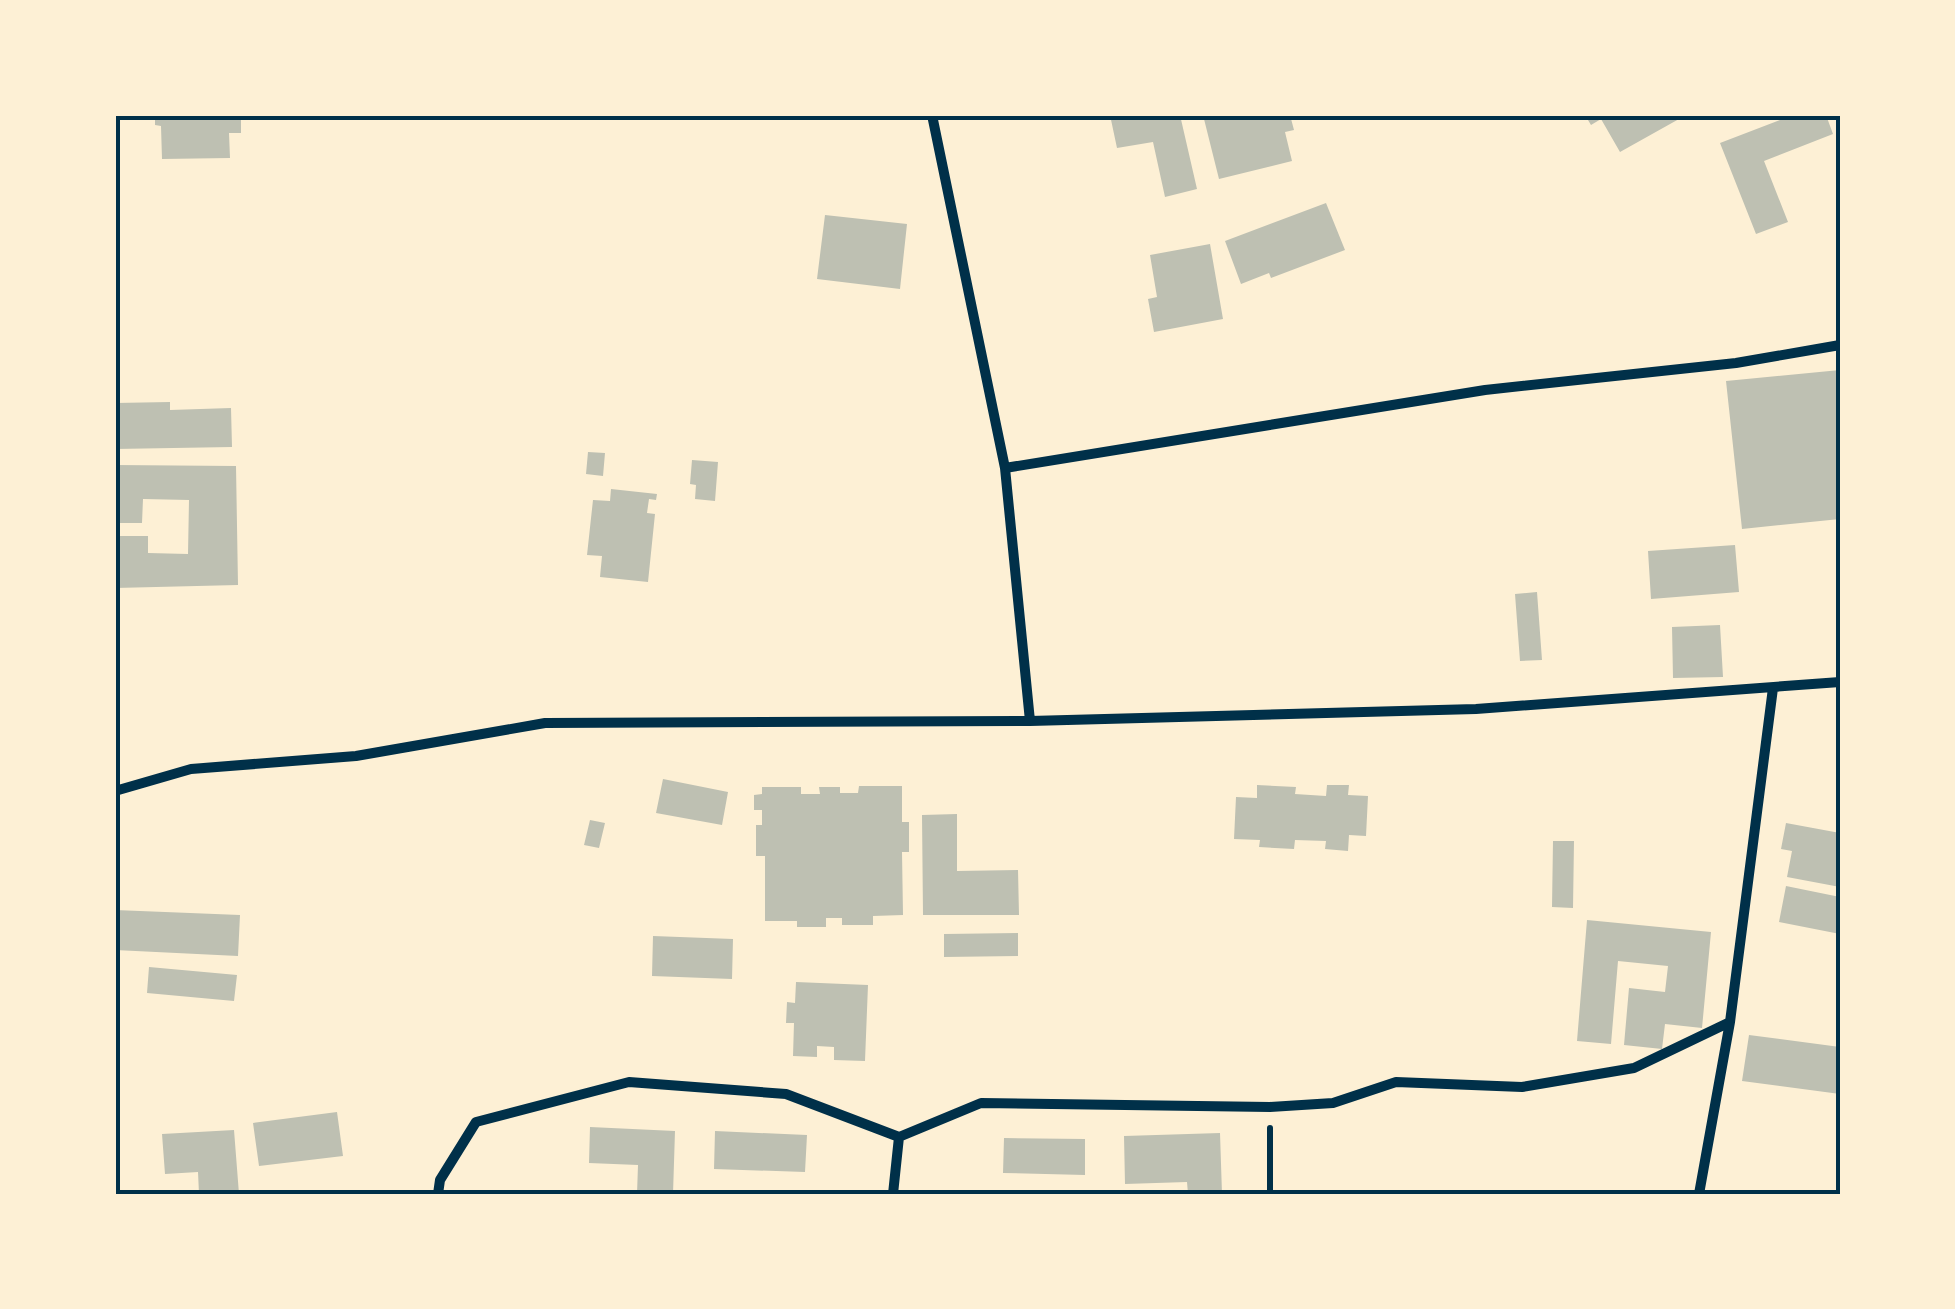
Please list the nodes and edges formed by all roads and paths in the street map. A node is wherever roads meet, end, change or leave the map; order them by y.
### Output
1 (932, 115) edge
2 (1840, 345) edge
3 (1004, 468) junction
4 (1840, 682) edge
5 (1772, 688) junction
6 (1030, 720) junction
7 (115, 791) edge
8 (1730, 1022) junction
9 (1270, 1107) junction
10 (899, 1137) junction
11 (438, 1194) edge
12 (893, 1194) edge
13 (1270, 1194) edge
14 (1699, 1194) edge

1 - 3 street
2 - 3 street
3 - 6 street
4 - 5 street
5 - 6 street
5 - 8 street
6 - 7 street
8 - 9 street
8 - 14 street
9 - 10 street
9 - 13 path
10 - 11 street
10 - 12 street

